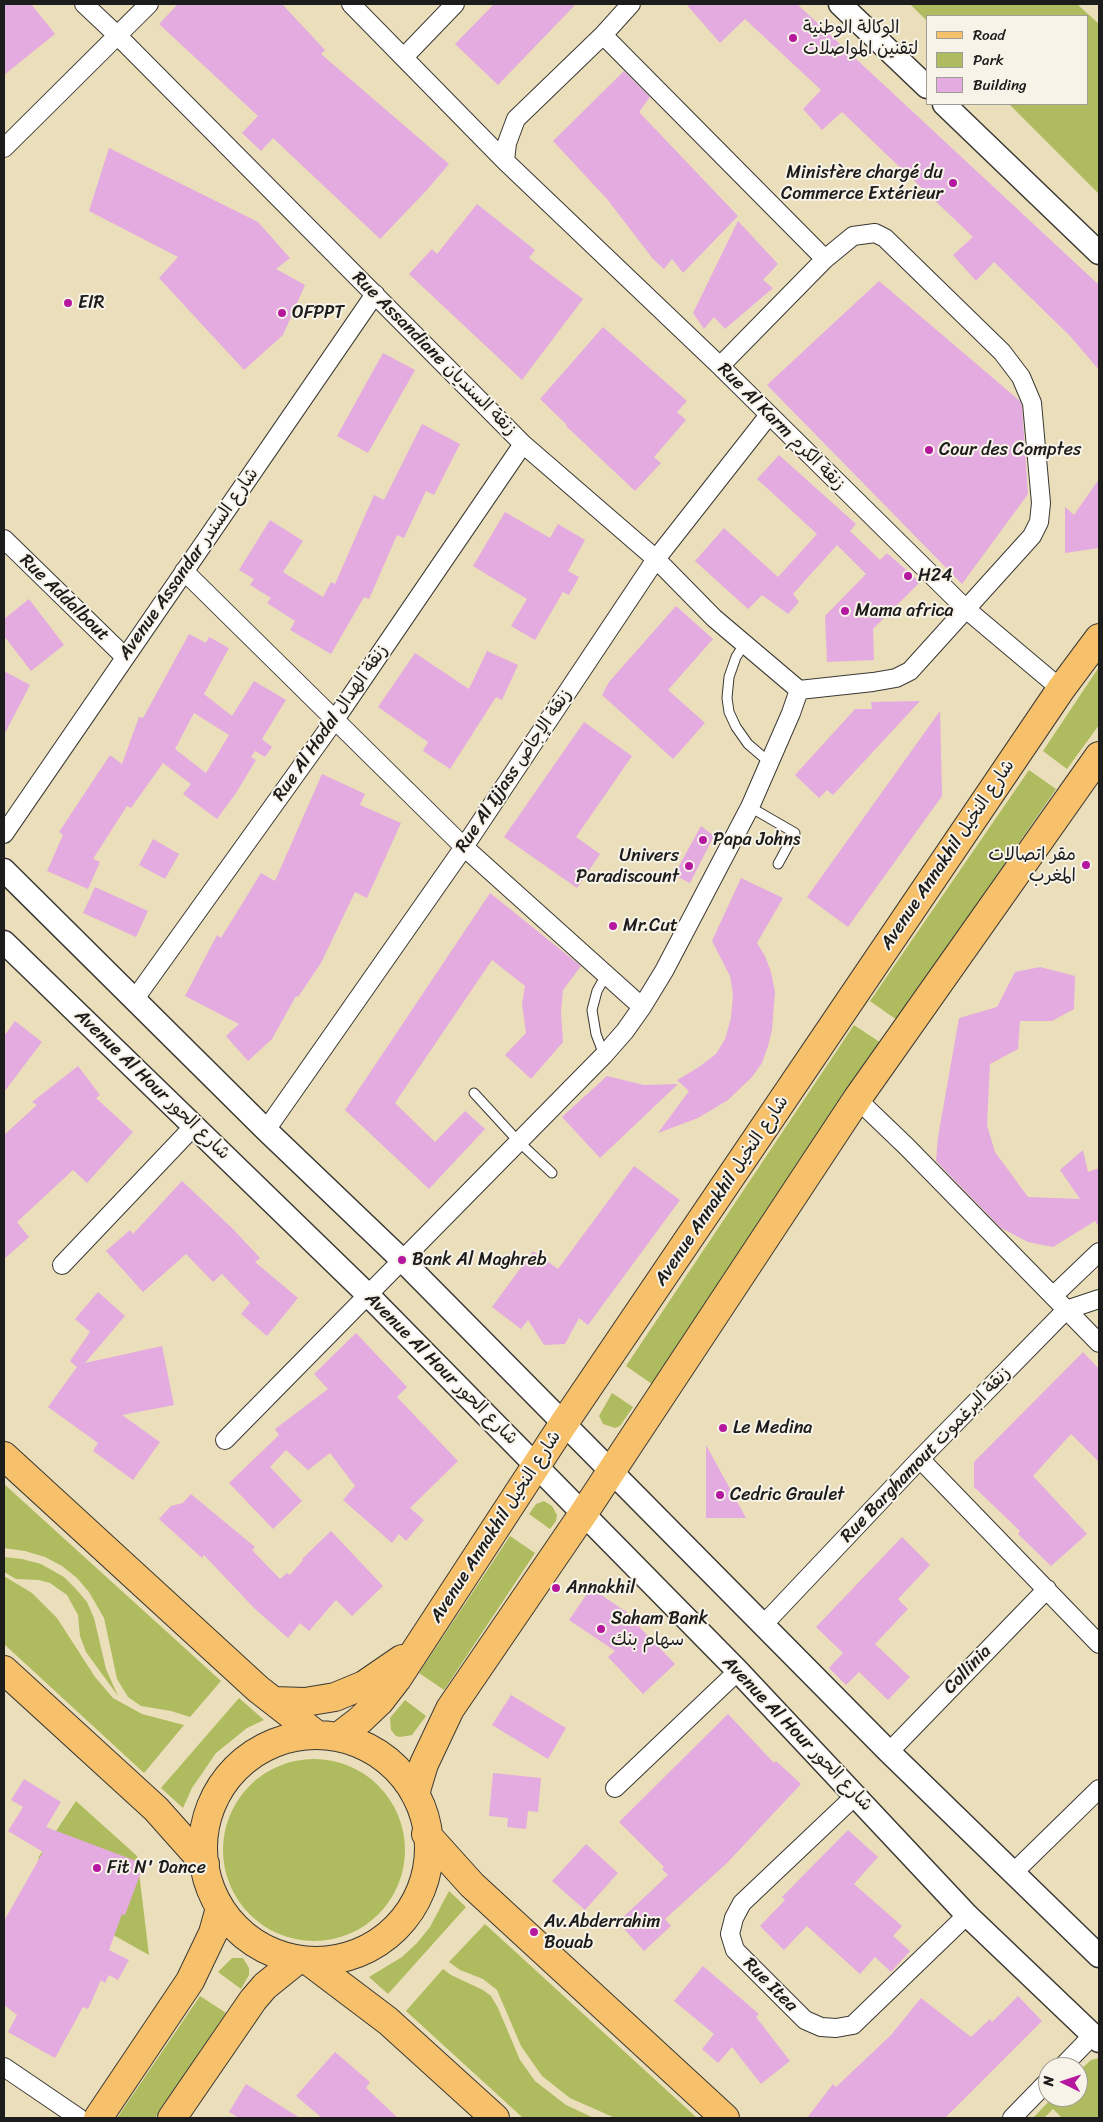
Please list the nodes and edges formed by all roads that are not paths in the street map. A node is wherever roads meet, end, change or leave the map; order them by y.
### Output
1 (84, 4) edge
2 (149, 4) edge
3 (351, 4) edge
4 (455, 4) edge
5 (631, 4) edge
6 (840, 4) edge
7 (603, 35) junction
8 (118, 36) junction
9 (404, 57) junction
10 (926, 86) edge
11 (945, 105) edge
12 (4, 148) edge
13 (505, 160) junction
14 (1099, 253) edge
15 (825, 259) junction
16 (375, 294) junction
17 (720, 366) junction
18 (769, 415) junction
19 (523, 444) junction
20 (4, 539) edge
21 (656, 559) junction
22 (184, 571) junction
23 (966, 609) junction
24 (1099, 638) edge
25 (745, 643) junction
26 (125, 658) junction
27 (1061, 689) junction
28 (799, 690) junction
29 (334, 721) junction
30 (1099, 756) edge
31 (769, 762) junction
32 (750, 808) junction
33 (4, 834) edge
34 (464, 847) junction
35 (778, 864) dead end
36 (4, 870) edge
37 (4, 942) edge
38 (606, 975) junction
39 (134, 1000) junction
40 (642, 1007) junction
41 (604, 1055) junction
42 (474, 1093) dead end
43 (857, 1100) junction
44 (195, 1125) junction
45 (266, 1130) junction
46 (518, 1141) junction
47 (552, 1173) dead end
48 (1099, 1252) edge
49 (402, 1260) junction
50 (62, 1265) dead end
51 (368, 1295) junction
52 (1053, 1296) junction
53 (1099, 1299) edge
54 (1066, 1310) junction
55 (1099, 1343) edge
56 (564, 1423) junction
57 (225, 1440) dead end
58 (4, 1456) edge
59 (920, 1460) junction
60 (536, 1465) junction
61 (612, 1470) junction
62 (583, 1514) junction
63 (1047, 1589) junction
64 (763, 1626) junction
65 (1099, 1644) edge
66 (418, 1648) junction
67 (4, 1670) edge
68 (738, 1671) junction
69 (274, 1701) junction
70 (328, 1736) junction
71 (889, 1752) junction
72 (615, 1788) dead end
73 (1099, 1789) edge
74 (415, 1794) junction
75 (856, 1795) junction
76 (426, 1834) junction
77 (205, 1864) junction
78 (1012, 1874) junction
79 (220, 1908) junction
80 (967, 1915) junction
81 (1099, 1956) edge
82 (303, 1962) junction
83 (1096, 2038) edge
84 (1074, 2057) edge
85 (4, 2067) edge
86 (1038, 2091) edge
87 (79, 2118) edge
88 (98, 2118) edge
89 (172, 2118) edge
90 (496, 2118) edge
91 (725, 2118) edge
92 (1012, 2118) edge

1 - 8 street, Rue Assandiane زنقة السنديان
2 - 8 street
3 - 9 street, Rue Al Karm زنقة الكرم
4 - 9 street
5 - 7 street
6 - 10 street
7 - 13 street
7 - 15 street
8 - 12 street
8 - 16 street, Rue Assandiane زنقة السنديان
9 - 13 street, Rue Al Karm زنقة الكرم
11 - 14 street
13 - 17 street, Rue Al Karm زنقة الكرم
15 - 17 street
15 - 23 street
16 - 19 street, Rue Assandiane زنقة السنديان
16 - 22 street, Avenue Assandar شارع السندر
17 - 18 street, Rue Al Karm زنقة الكرم
18 - 21 street, Rue Al Ijjass زنقة الإجاص
18 - 23 street, Rue Al Karm زنقة الكرم
19 - 21 street, Rue Assandiane زنقة السنديان
19 - 29 street, Rue Al Hodal زنقة الهدال
20 - 26 street, Rue Addalbout
21 - 25 street, Rue Assandiane زنقة السنديان
21 - 34 street, Rue Al Ijjass زنقة الإجاص
22 - 26 street, Avenue Assandar شارع السندر
22 - 29 street
23 - 27 street, Rue Al Karm زنقة الكرم
23 - 28 street
24 - 27 main road, Avenue Annakhil شارع النخيل
25 - 28 street, Rue Assandiane زنقة السنديان
25 - 31 lane
26 - 33 street, Avenue Assandar شارع السندر
27 - 56 main road, Avenue Annakhil شارع النخيل
28 - 31 street
29 - 34 street
29 - 39 street, Rue Al Hodal زنقة الهدال
30 - 43 main road
31 - 32 street
32 - 35 lane
32 - 40 street
34 - 38 street
34 - 45 street, Rue Al Ijjass زنقة الإجاص
36 - 39 street
37 - 44 street, Avenue Al Hour شارع الحور
38 - 40 street
38 - 41 lane
39 - 45 street
40 - 41 street
41 - 46 street
42 - 46 lane
43 - 52 street
43 - 61 main road
44 - 50 street
44 - 51 street, Avenue Al Hour شارع الحور
45 - 49 street
46 - 47 lane
46 - 49 street
48 - 52 street
49 - 51 street
49 - 56 street
51 - 57 street
51 - 60 street, Avenue Al Hour شارع الحور
52 - 54 street
53 - 54 street, Rue Barghamout زنقة البرغموت
54 - 55 street
54 - 59 street, Rue Barghamout زنقة البرغموت
56 - 60 main road, Avenue Annakhil شارع النخيل
56 - 61 street
58 - 69 main road
59 - 63 street
59 - 64 street, Rue Barghamout زنقة البرغموت
60 - 62 street, Avenue Al Hour شارع الحور
60 - 66 main road, Avenue Annakhil شارع النخيل
61 - 62 main road
61 - 64 street
62 - 68 street, Avenue Al Hour شارع الحور
62 - 74 main road
63 - 65 street
63 - 71 street, Collinia
64 - 71 street
66 - 69 main road
66 - 70 main road, Avenue Annakhil شارع النخيل
67 - 77 main road
68 - 72 street
68 - 75 street, Avenue Al Hour شارع الحور
69 - 70 main road
70 - 74 main road
70 - 77 main road
71 - 78 street
73 - 78 street
74 - 76 main road
75 - 80 street, Avenue Al Hour شارع الحور
75 - 80 street, Rue Itea
76 - 82 main road
76 - 91 main road
77 - 79 main road
78 - 81 street
79 - 82 main road
79 - 88 main road
80 - 83 street, Avenue Al Hour شارع الحور
82 - 89 main road
82 - 90 main road
83 - 84 street
85 - 87 street
86 - 92 street

